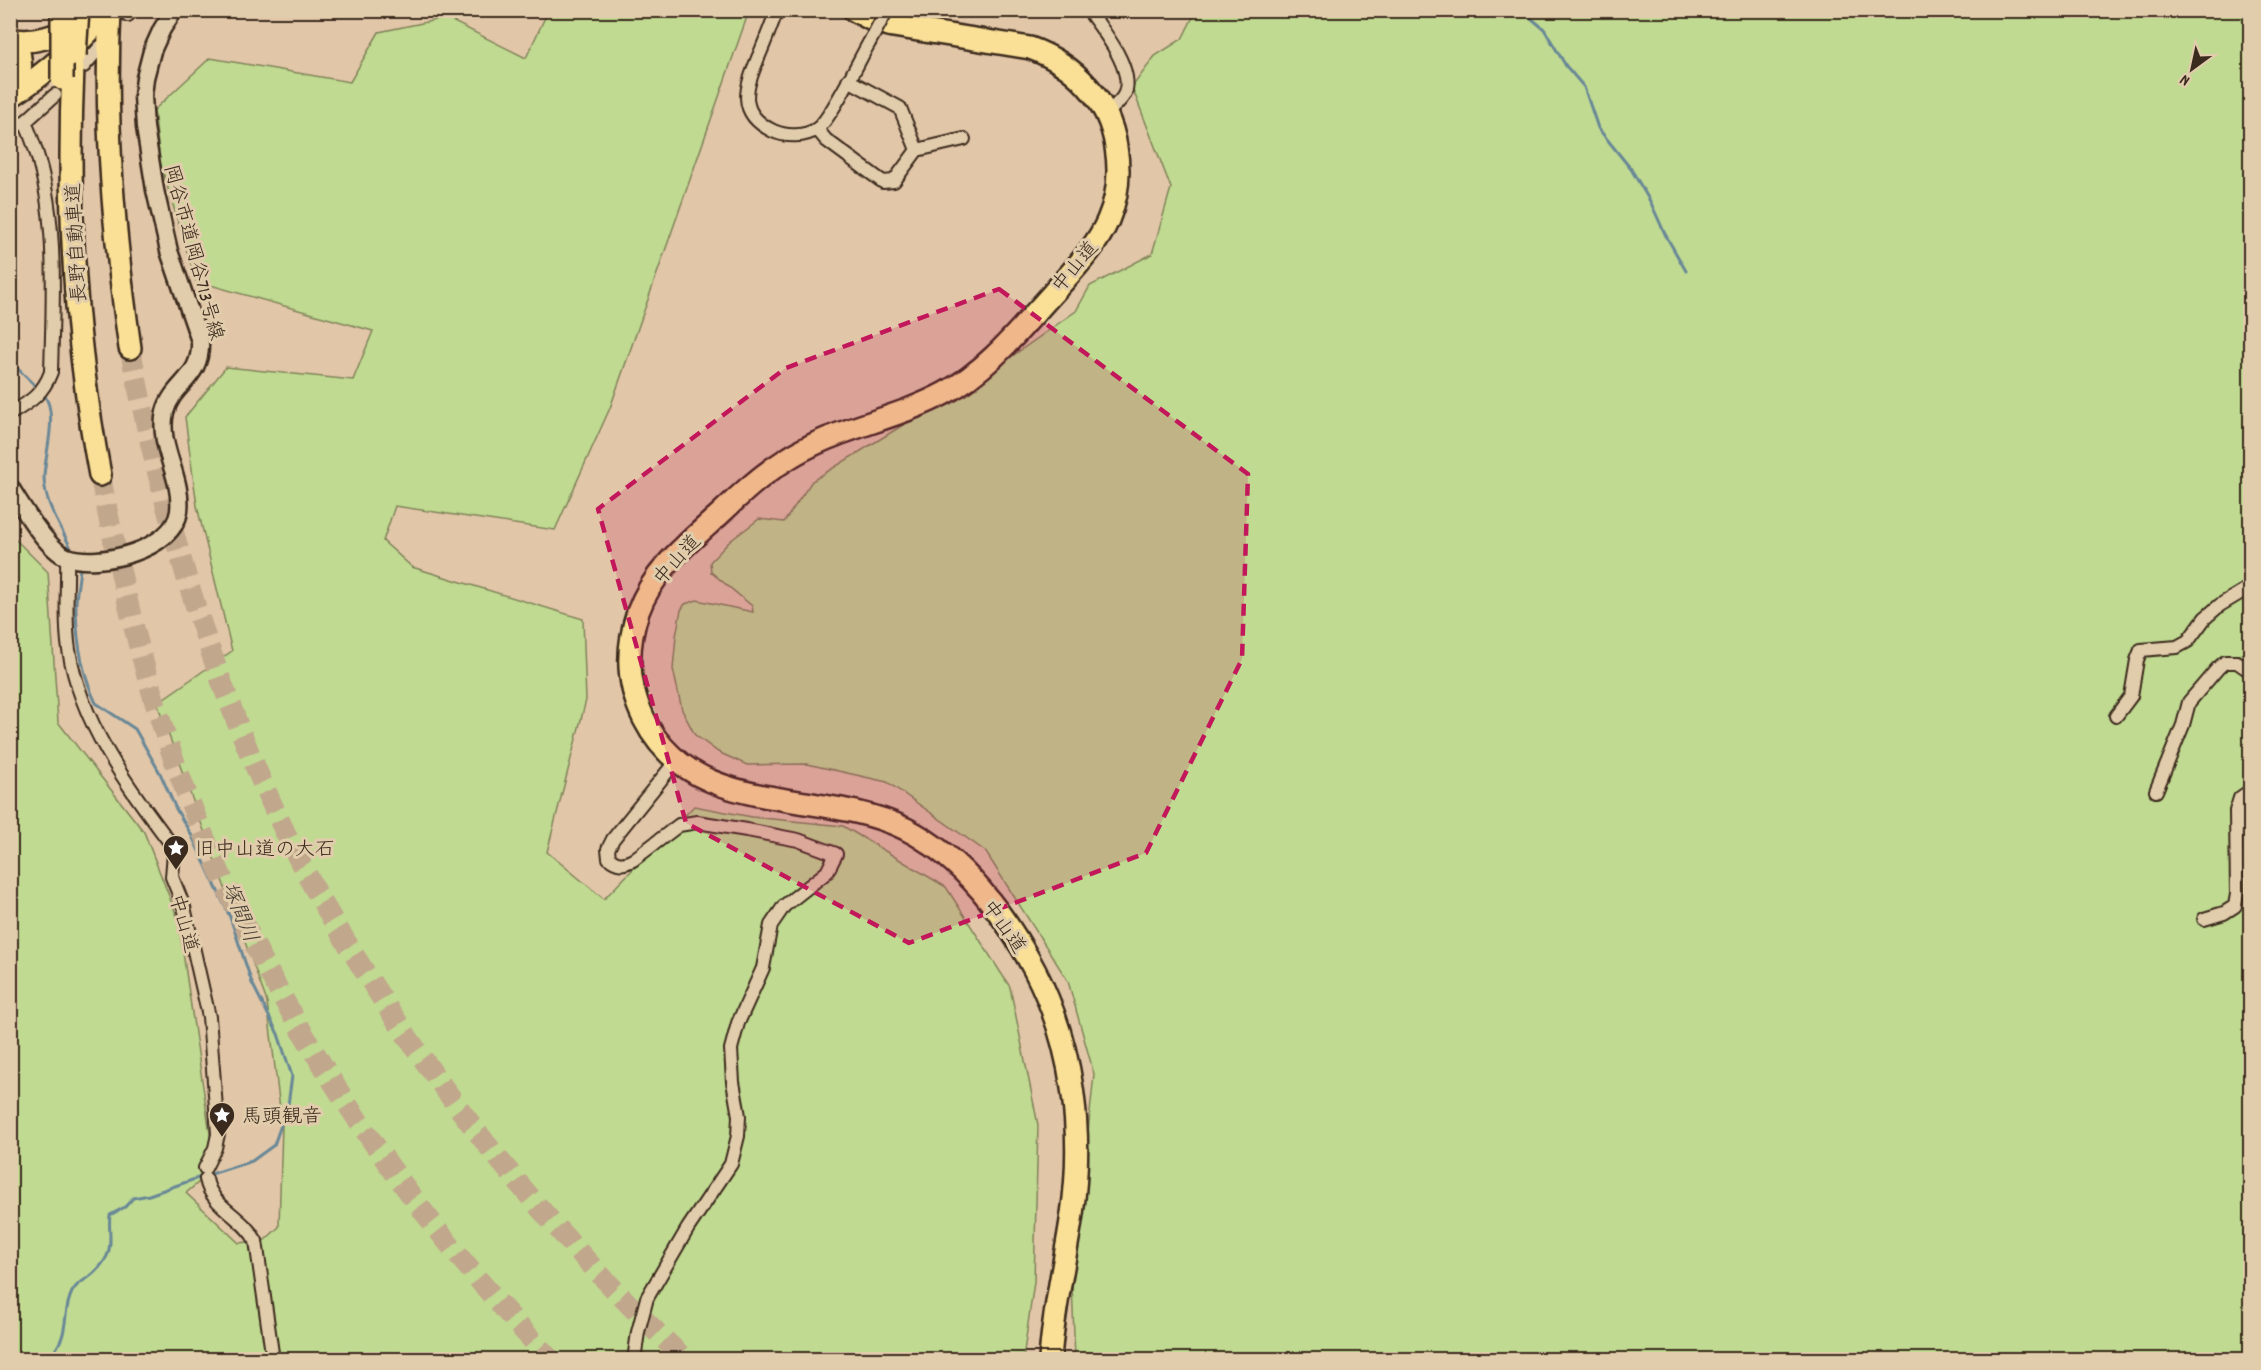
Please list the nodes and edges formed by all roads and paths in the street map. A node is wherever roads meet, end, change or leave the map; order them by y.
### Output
1 (97, 10) edge
2 (174, 10) edge
3 (777, 10) edge
4 (854, 10) edge
5 (887, 10) edge
6 (1090, 11) edge
7 (68, 12) edge
8 (115, 19) edge
9 (12, 47) edge
10 (69, 77) junction
11 (848, 80) junction
12 (10, 88) edge
13 (10, 97) edge
14 (1106, 114) junction
15 (25, 122) junction
16 (10, 127) edge
17 (817, 129) junction
18 (964, 139) dead end
19 (917, 150) junction
20 (130, 348) tunnel mouth
21 (10, 414) edge
22 (100, 475) tunnel mouth
23 (10, 487) edge
24 (74, 558) junction
25 (2250, 587) edge
26 (2250, 670) edge
27 (2116, 716) dead end
28 (676, 761) junction
29 (2156, 791) dead end
30 (2250, 791) edge
31 (2204, 919) dead end
32 (273, 1359) edge
33 (634, 1359) edge
34 (1050, 1359) edge

1 - 9 highway
2 - 24 street, 岡谷市道岡谷713号線
3 - 17 street
4 - 14 highway, 中山道
5 - 11 street, bridge
6 - 14 street
7 - 10 highway, 長野自動車道, bridge
8 - 10 street
8 - 13 highway
8 - 20 highway, 長野自動車道
9 - 12 highway
10 - 15 street
10 - 22 highway, 長野自動車道
11 - 17 street
11 - 19 street
14 - 28 highway, 中山道
15 - 16 street
15 - 21 street
17 - 19 street
18 - 19 street
23 - 24 street
24 - 32 street, 中山道
25 - 27 street
26 - 29 street
28 - 33 street
28 - 34 highway, 中山道
30 - 31 street

